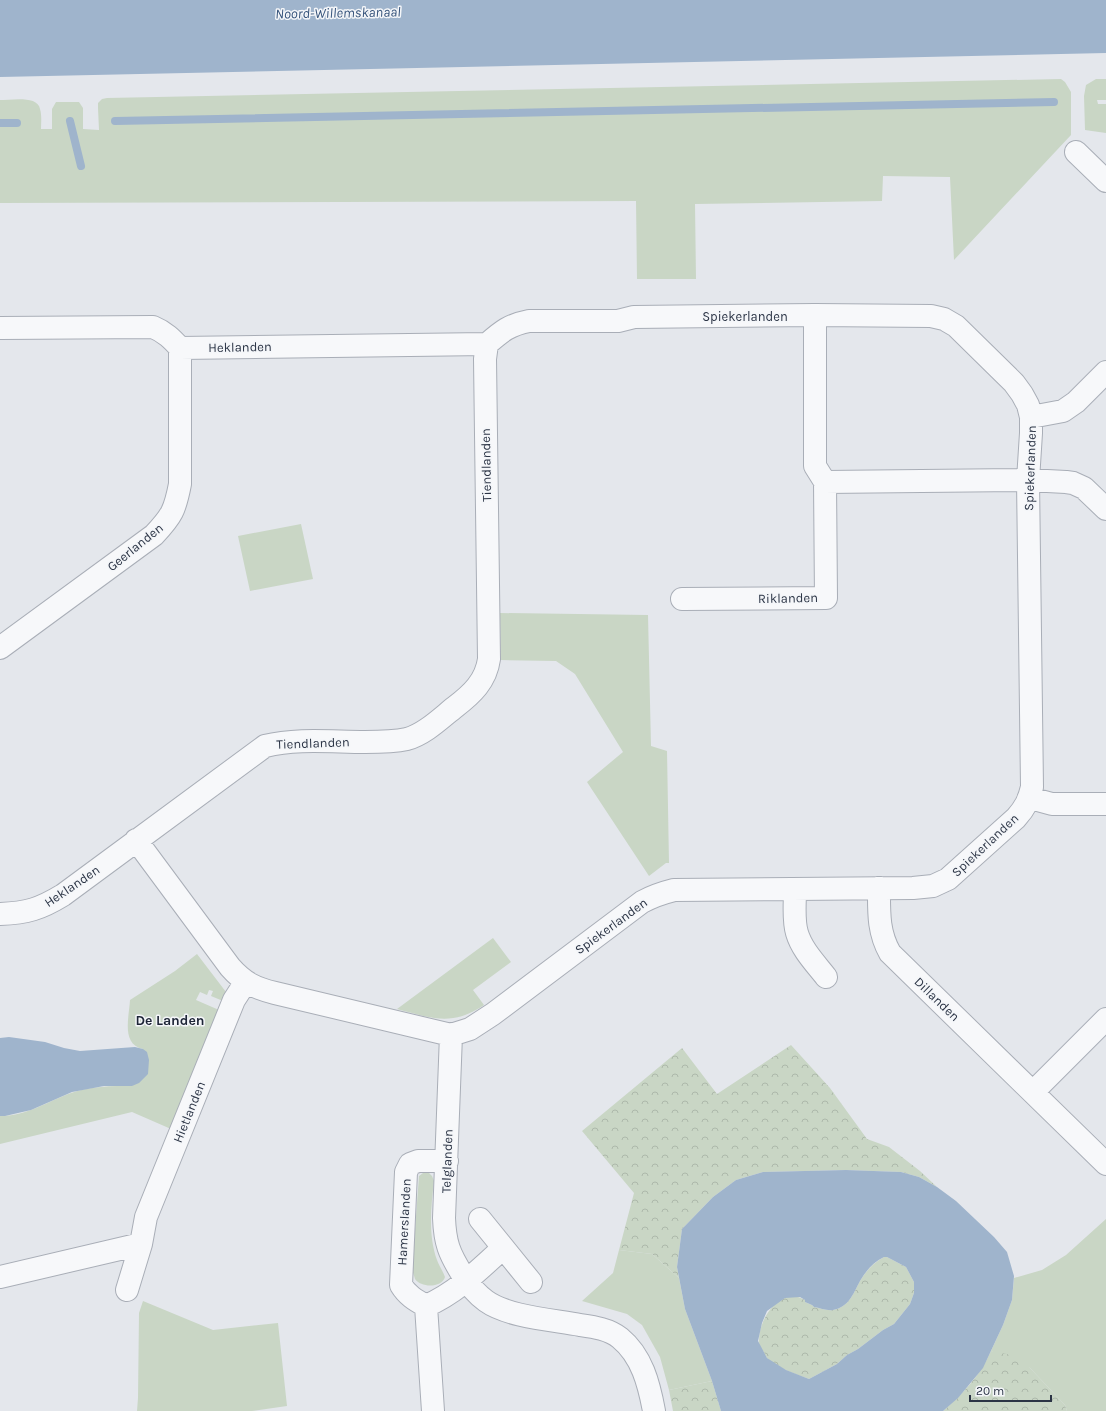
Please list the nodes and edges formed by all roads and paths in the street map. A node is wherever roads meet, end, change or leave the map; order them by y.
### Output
1 (1076, 152) dead end
2 (1106, 181) edge
3 (815, 315) junction
4 (0, 328) edge
5 (487, 344) junction
6 (180, 348) junction
7 (1106, 372) edge
8 (1031, 417) junction
9 (1028, 480) junction
10 (825, 482) junction
11 (1106, 509) edge
12 (682, 599) dead end
13 (0, 648) edge
14 (1030, 798) junction
15 (1106, 804) edge
16 (136, 840) junction
17 (879, 888) junction
18 (794, 890) junction
19 (0, 914) edge
20 (826, 977) dead end
21 (246, 982) junction
22 (1106, 1019) edge
23 (451, 1036) junction
24 (1033, 1092) junction
25 (447, 1161) junction
26 (1106, 1164) edge
27 (480, 1219) dead end
28 (141, 1244) junction
29 (503, 1248) junction
30 (0, 1277) edge
31 (467, 1281) junction
32 (531, 1282) dead end
33 (127, 1290) dead end
34 (426, 1306) junction
35 (433, 1411) edge
36 (654, 1411) edge

1 - 2 street
3 - 5 street, Spiekerlanden
3 - 8 street, Spiekerlanden
3 - 10 street, Riklanden
4 - 6 street
5 - 6 street, Heklanden
5 - 16 street, Tiendlanden
6 - 13 street, Geerlanden
7 - 8 street
8 - 9 street, Spiekerlanden
9 - 10 street
9 - 11 street
9 - 14 street, Spiekerlanden
10 - 12 street, Riklanden
14 - 15 street
14 - 17 street, Spiekerlanden
16 - 19 street, Heklanden
16 - 21 street
17 - 18 street, Spiekerlanden
17 - 24 street, Dillanden
18 - 20 street
18 - 23 street, Spiekerlanden
21 - 23 street
21 - 28 street, Hietlanden
22 - 24 street
23 - 25 street, Telglanden
24 - 26 street, Dillanden
25 - 31 street, Telglanden
25 - 34 street, Hamerslanden
27 - 29 street
28 - 30 street
28 - 33 street, Hietlanden
29 - 31 street
29 - 32 street
31 - 34 street
31 - 36 street, Telglanden
34 - 35 street

